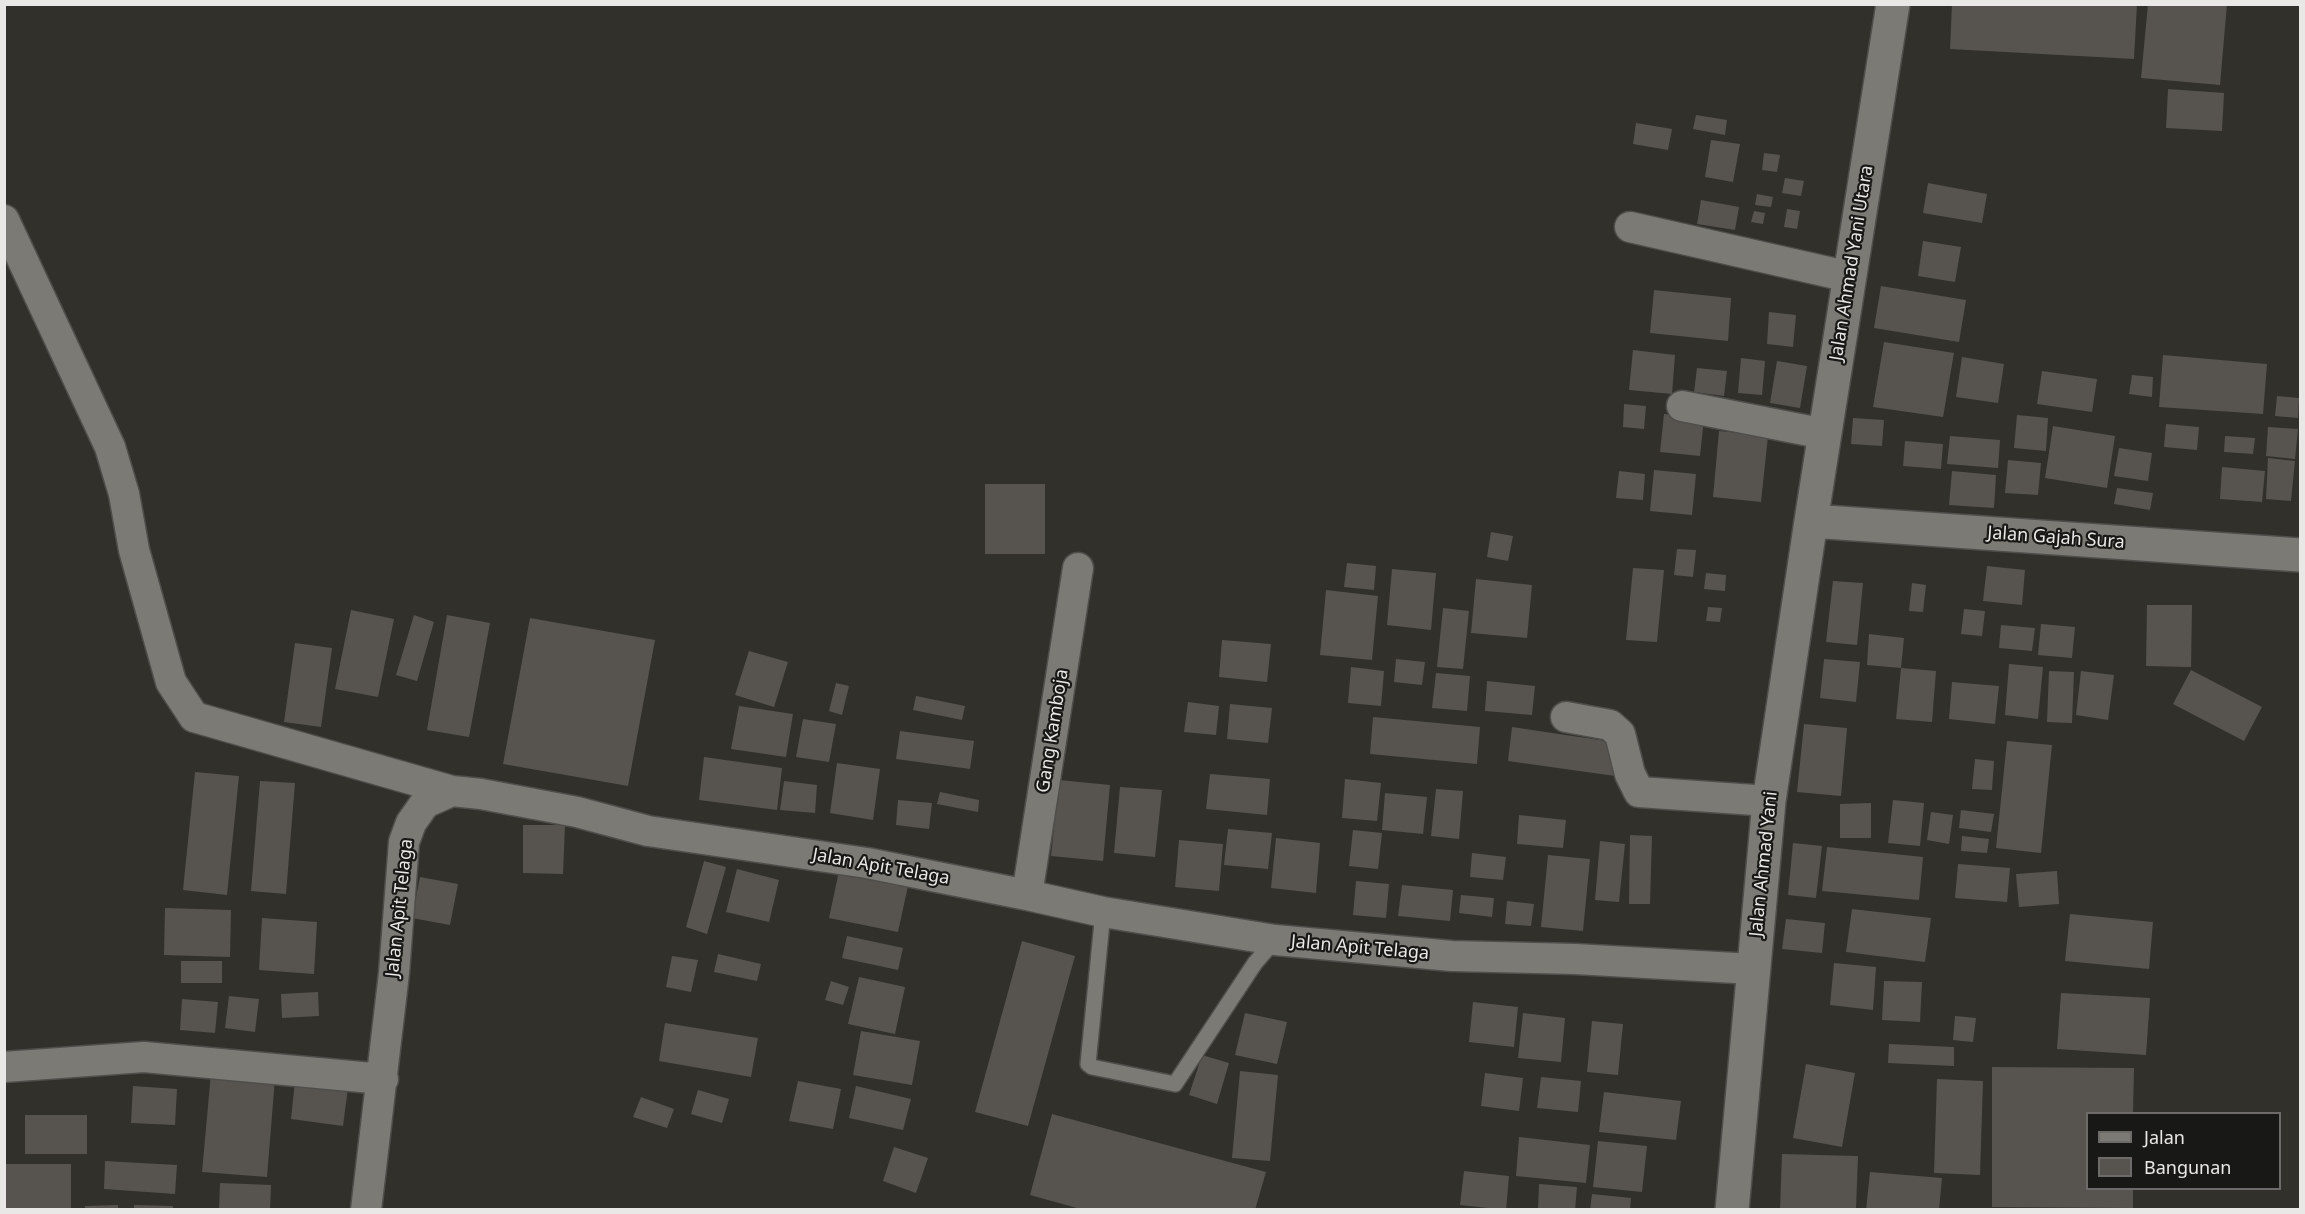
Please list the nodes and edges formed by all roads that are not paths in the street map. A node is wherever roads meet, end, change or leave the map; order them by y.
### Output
1 (1893, 4) edge
2 (4, 220) edge
3 (1630, 227) dead end
4 (1850, 277) junction
5 (1682, 406) dead end
6 (1825, 434) junction
7 (1811, 520) junction
8 (2301, 555) edge
9 (1078, 568) dead end
10 (1566, 717) dead end
11 (452, 791) junction
12 (1769, 801) junction
13 (1027, 895) junction
14 (1102, 912) junction
15 (1275, 940) junction
16 (1753, 969) junction
17 (4, 1067) edge
18 (383, 1079) junction
19 (366, 1209) edge
20 (1732, 1209) edge

1 - 4 main road, Jalan Ahmad Yani Utara
2 - 11 street
3 - 4 street
4 - 6 main road, Jalan Ahmad Yani Utara
5 - 6 street
6 - 7 main road, Jalan Ahmad Yani Utara
7 - 8 main road, Jalan Gajah Sura
7 - 12 main road, Jalan Ahmad Yani
9 - 13 street, Gang Kamboja
10 - 12 street
11 - 13 street, Jalan Apit Telaga
11 - 18 street, Jalan Apit Telaga
12 - 16 main road, Jalan Ahmad Yani
13 - 14 street, Jalan Apit Telaga
14 - 15 street, Jalan Apit Telaga
14 - 15 lane
15 - 16 street, Jalan Apit Telaga
16 - 20 main road, Jalan Ahmad Yani
17 - 18 street
18 - 19 street, Jalan Apit Telaga

